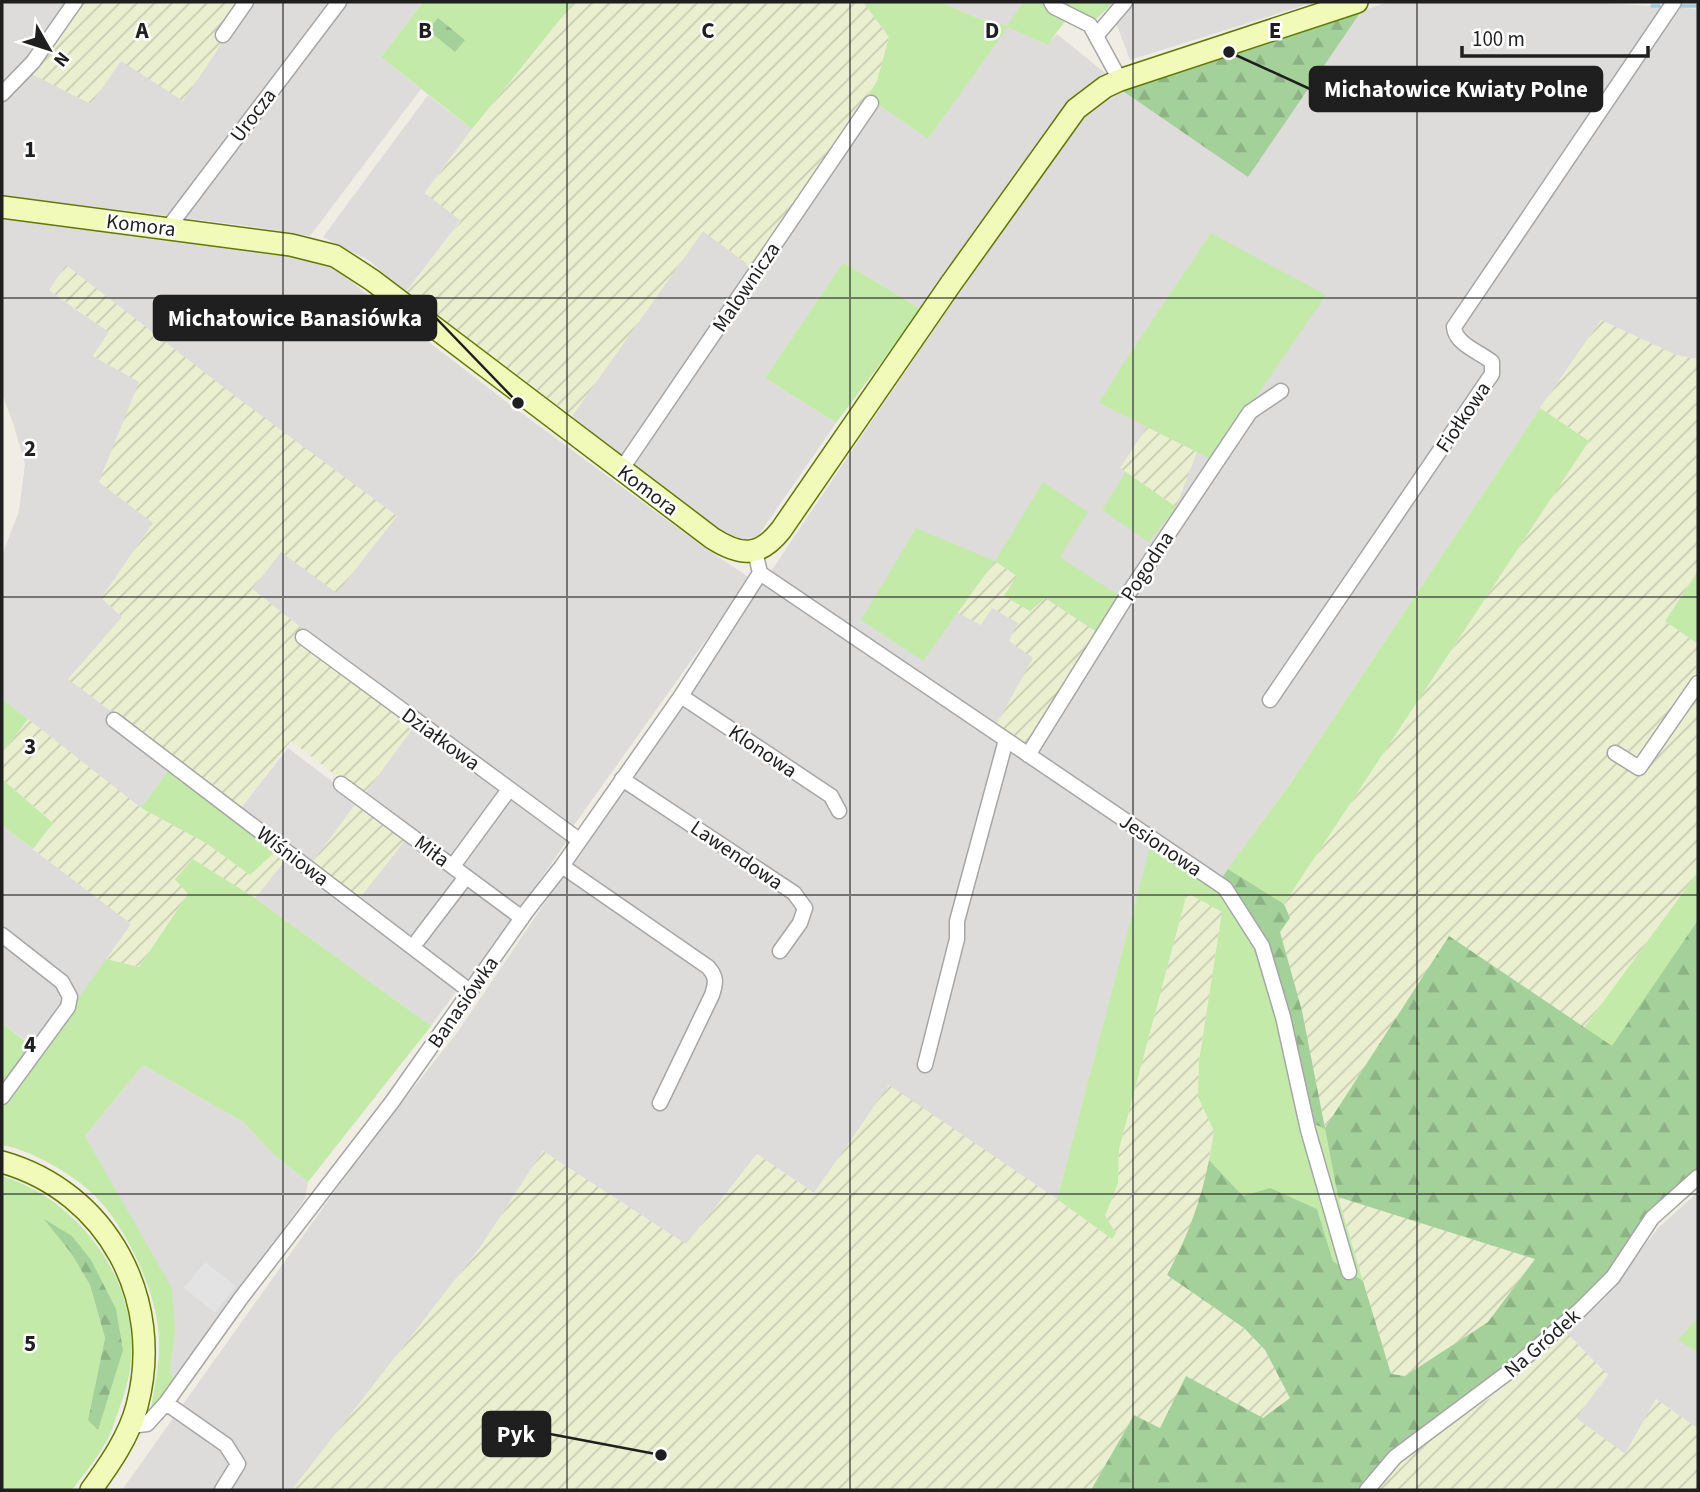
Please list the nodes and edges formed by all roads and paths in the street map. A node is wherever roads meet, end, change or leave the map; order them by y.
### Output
1 (75, 2) edge
2 (246, 2) edge
3 (339, 2) edge
4 (1051, 2) edge
5 (1125, 2) edge
6 (1357, 2) edge
7 (1674, 2) edge
8 (1318, 8) edge
9 (223, 35) dead end
10 (1096, 36) junction
11 (1120, 80) junction
12 (2, 94) edge
13 (872, 103) dead end
14 (2, 207) edge
15 (168, 228) junction
16 (1282, 391) dead end
17 (621, 470) junction
18 (755, 551) junction
19 (760, 573) junction
20 (303, 637) dead end
21 (1698, 682) edge
22 (681, 696) junction
23 (1270, 700) dead end
24 (114, 720) dead end
25 (1006, 740) junction
26 (1615, 753) dead end
27 (1028, 755) junction
28 (622, 779) junction
29 (341, 783) dead end
30 (505, 795) dead end
31 (839, 811) dead end
32 (579, 840) junction
33 (453, 866) junction
34 (562, 866) junction
35 (466, 877) junction
36 (522, 918) junction
37 (2, 936) edge
38 (418, 940) dead end
39 (780, 951) dead end
40 (471, 992) junction
41 (925, 1065) dead end
42 (2, 1097) edge
43 (660, 1103) dead end
44 (2, 1162) edge
45 (1698, 1177) edge
46 (1349, 1272) dead end
47 (166, 1403) junction
48 (130, 1426) junction
49 (91, 1490) edge
50 (222, 1490) edge
51 (1367, 1490) edge

1 - 12 street
2 - 9 street
3 - 15 street, Urocza
4 - 10 street
5 - 10 street
6 - 8 street
7 - 23 street, Fiołkowa
8 - 11 street
10 - 11 street
11 - 18 street
13 - 17 street, Malownicza
14 - 15 street, Komora
15 - 17 street, Komora
16 - 27 street, Pogodna
17 - 18 street, Komora
18 - 19 street
19 - 22 street, Banasiówka
19 - 25 street, Jesionowa
20 - 32 street, Działkowa
21 - 26 street
22 - 28 street, Banasiówka
22 - 31 street, Klonowa
24 - 40 street, Wiśniowa
25 - 27 street, Jesionowa
25 - 41 street
27 - 46 street, Jesionowa
28 - 32 street, Banasiówka
28 - 39 street, Lawendowa
29 - 33 street, Miła
30 - 33 street
32 - 34 street, Banasiówka
33 - 35 street, Miła
34 - 36 street, Banasiówka
34 - 43 street
35 - 36 street, Miła
35 - 38 street
36 - 40 street, Banasiówka
37 - 42 street
40 - 47 street, Banasiówka
44 - 48 street
45 - 51 street, Na Gródek
47 - 48 street, Banasiówka
47 - 50 street
48 - 49 street

